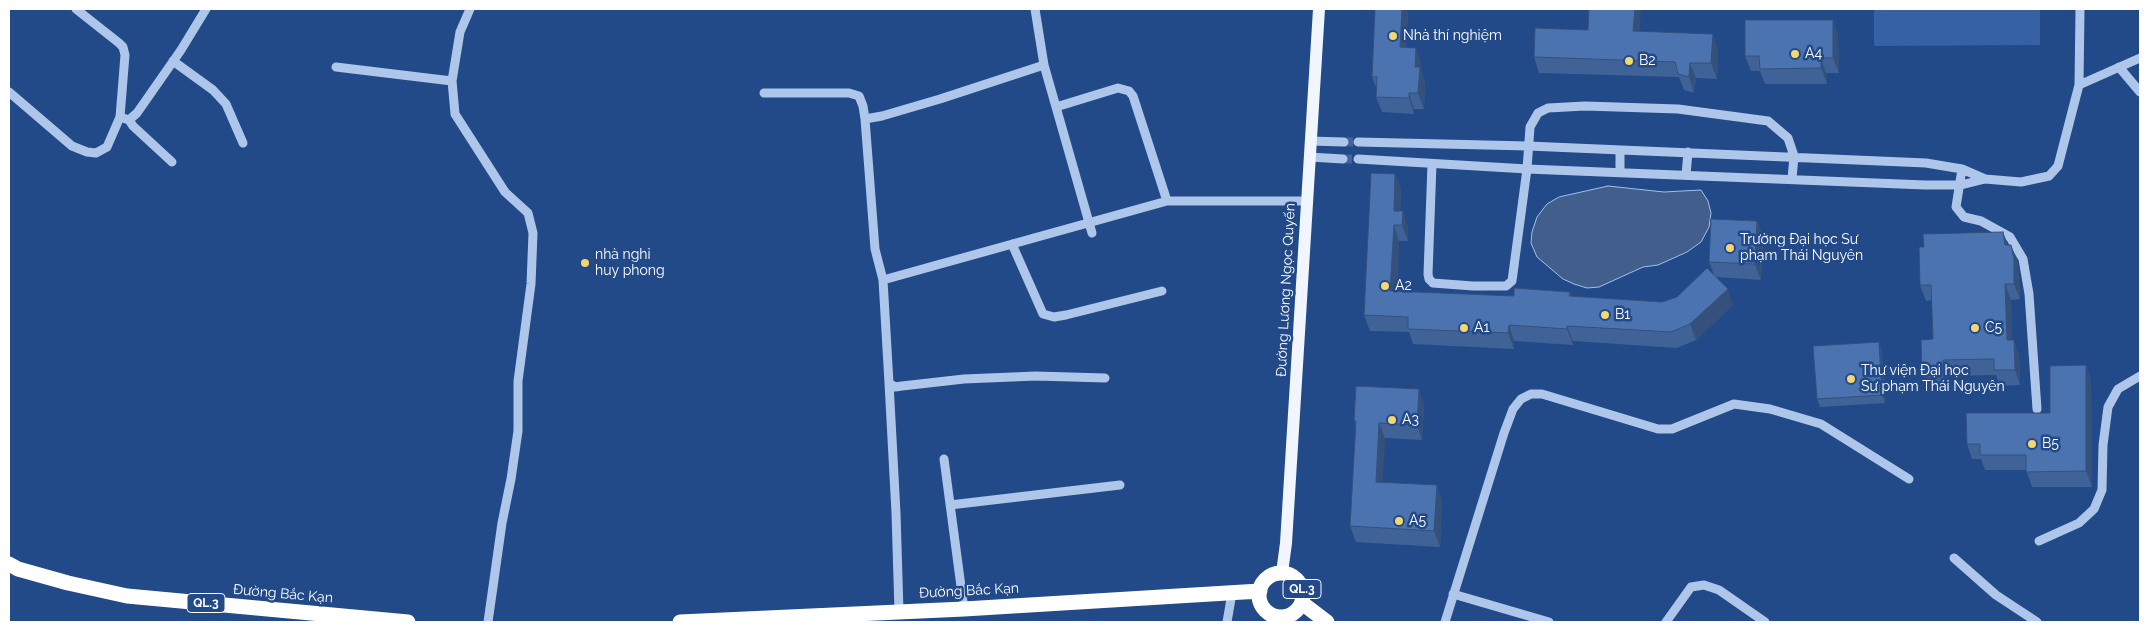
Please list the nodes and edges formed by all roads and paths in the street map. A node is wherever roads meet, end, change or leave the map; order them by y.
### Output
1 (76, 9) edge
2 (206, 9) edge
3 (470, 9) edge
4 (1035, 9) edge
5 (1319, 9) edge
6 (2080, 9) edge
7 (2140, 58) edge
8 (172, 61) junction
9 (1044, 65) junction
10 (336, 67) dead end
11 (2119, 67) junction
12 (452, 81) junction
13 (2079, 85) junction
14 (9, 92) edge
15 (2140, 92) edge
16 (764, 94) dead end
17 (1056, 107) junction
18 (120, 117) junction
19 (865, 119) junction
20 (129, 120) junction
21 (1310, 141) junction
22 (1344, 142) tunnel mouth
23 (1358, 142) tunnel mouth
24 (243, 143) dead end
25 (1528, 146) junction
26 (1620, 150) junction
27 (1688, 152) junction
28 (1794, 156) junction
29 (1309, 157) junction
30 (1344, 158) tunnel mouth
31 (1358, 159) tunnel mouth
32 (172, 162) dead end
33 (1432, 164) junction
34 (1528, 169) junction
35 (1962, 169) junction
36 (1620, 172) junction
37 (1686, 175) junction
38 (1792, 179) junction
39 (1985, 179) junction
40 (1961, 185) junction
41 (1167, 201) junction
42 (1306, 201) junction
43 (1089, 222) junction
44 (1092, 233) dead end
45 (1012, 244) junction
46 (883, 280) junction
47 (1162, 291) dead end
48 (2140, 376) edge
49 (1105, 378) dead end
50 (889, 383) junction
51 (2037, 409) dead end
52 (944, 459) dead end
53 (1909, 479) dead end
54 (1120, 485) dead end
55 (950, 506) junction
56 (2039, 541) dead end
57 (1954, 558) dead end
58 (9, 564) edge
59 (1282, 573) junction
60 (1260, 590) junction
61 (1232, 593) junction
62 (1453, 594) junction
63 (1302, 603) junction
64 (964, 608) junction
65 (898, 611) junction
66 (820, 618) edge
67 (408, 622) edge
68 (488, 622) edge
69 (680, 622) edge
70 (1227, 622) edge
71 (1327, 622) edge
72 (1445, 622) edge
73 (1549, 622) edge
74 (1666, 622) edge
75 (1765, 622) edge
76 (2037, 622) edge

1 - 18 street
2 - 8 street
3 - 12 street
4 - 9 street
5 - 21 main road, Đường Lương Ngọc Quyến
6 - 13 street
7 - 11 street
8 - 20 street
8 - 24 street
9 - 17 street
9 - 19 street
10 - 12 street
11 - 13 street
11 - 15 street
12 - 68 street
13 - 39 street
14 - 18 street
16 - 19 street
17 - 41 street
17 - 43 street
18 - 20 street
19 - 46 street
20 - 32 street
21 - 22 street
21 - 29 main road, Đường Lương Ngọc Quyến
23 - 25 street
25 - 26 street
25 - 28 street
25 - 34 street
26 - 27 street
26 - 36 street
27 - 28 street
27 - 37 street
28 - 35 street
28 - 38 street
29 - 30 street
29 - 42 main road, Đường Lương Ngọc Quyến
31 - 33 street
33 - 34 street
33 - 34 street
34 - 36 street
35 - 39 street
35 - 40 street
36 - 37 street
37 - 38 street
38 - 40 street
39 - 40 street
40 - 51 street
41 - 42 street
41 - 43 street
42 - 59 main road, Đường Lương Ngọc Quyến
43 - 44 street
43 - 45 street
45 - 46 street
45 - 47 street
46 - 50 street
48 - 56 street
49 - 50 street
50 - 65 street
52 - 55 street
53 - 62 street
54 - 55 street
55 - 64 street
57 - 76 street
58 - 67 highway, Đường Bắc Kạn / QL.3
59 - 60 highway, QL.3
59 - 63 highway, QL.3
60 - 61 highway, Đường Bắc Kạn
60 - 63 highway, QL.3
61 - 64 highway, Đường Bắc Kạn
61 - 70 street
62 - 72 street
62 - 73 street
63 - 71 highway, QL.3
64 - 65 highway, Đường Bắc Kạn
65 - 66 highway, Đường Bắc Kạn
66 - 69 highway, Đường Bắc Kạn
74 - 75 street

